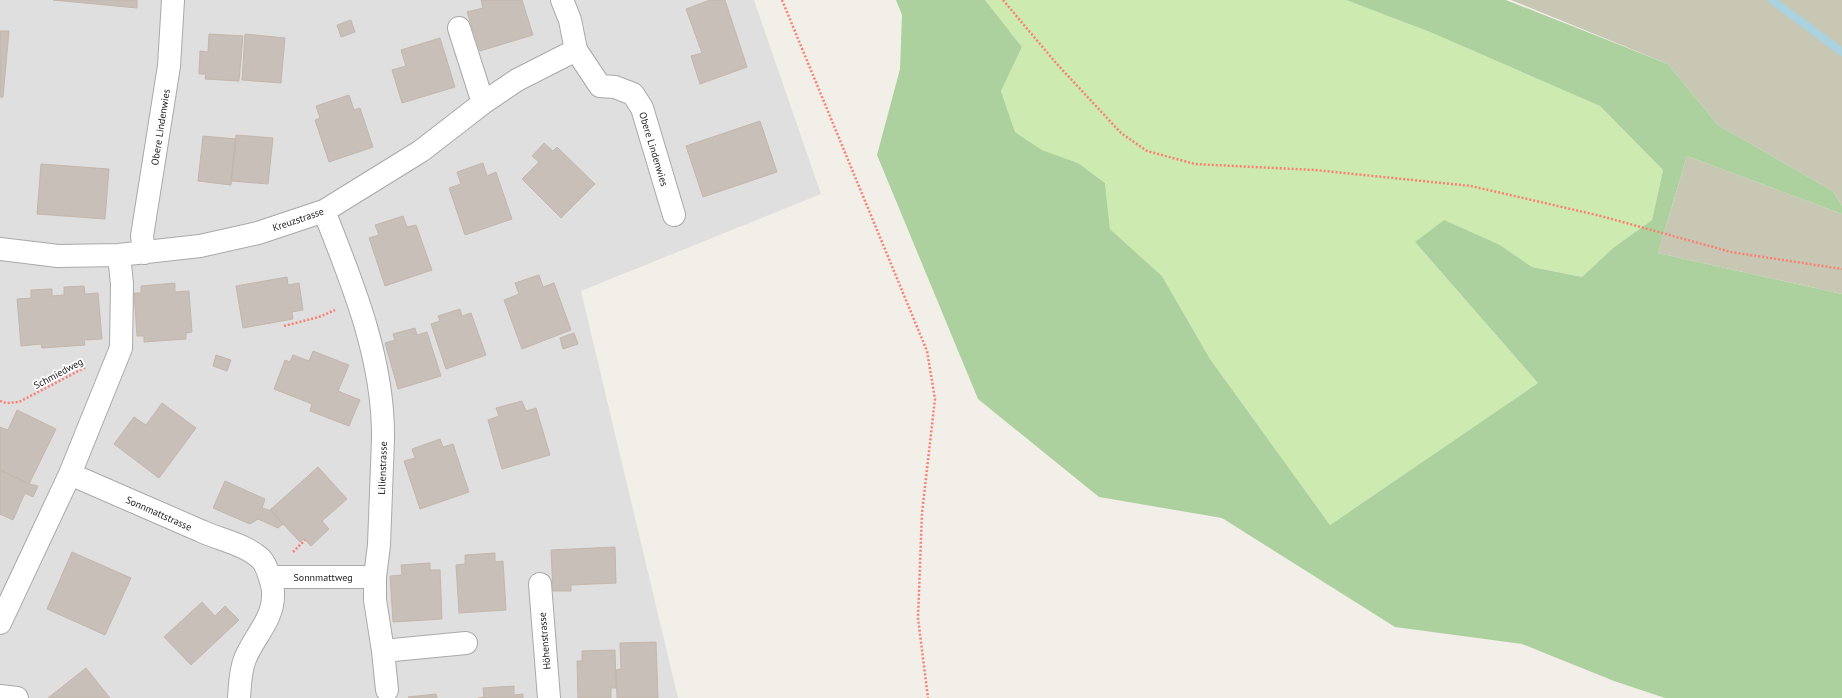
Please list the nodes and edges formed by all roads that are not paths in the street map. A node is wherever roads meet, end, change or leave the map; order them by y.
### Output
1 (173, 0) edge
2 (562, 0) edge
3 (460, 28) dead end
4 (576, 50) junction
5 (483, 103) junction
6 (324, 211) junction
7 (674, 215) dead end
8 (0, 249) edge
9 (144, 253) junction
10 (119, 255) junction
11 (70, 474) junction
12 (270, 577) junction
13 (375, 577) junction
14 (540, 584) dead end
15 (0, 623) edge
16 (466, 643) dead end
17 (383, 651) junction
18 (387, 690) dead end
19 (0, 696) edge
20 (17, 698) edge
21 (240, 698) edge
22 (549, 698) edge

1 - 9 street, Obere Lindenwies
2 - 4 street, Obere Lindenwies
3 - 5 street
4 - 5 street, Kreuzstrasse
4 - 7 street, Obere Lindenwies
5 - 6 street, Kreuzstrasse
6 - 9 street, Kreuzstrasse
6 - 13 street, Lilienstrasse
8 - 10 street, Kreuzstrasse
9 - 10 street, Kreuzstrasse
10 - 11 street
11 - 12 street, Sonnmattstrasse
11 - 15 street
12 - 13 street, Sonnmattweg
12 - 21 street, Sonnmattstrasse
13 - 17 street, Lilienstrasse
14 - 22 street, Höhenstrasse
16 - 17 street
17 - 18 street, Lilienstrasse
19 - 20 street

